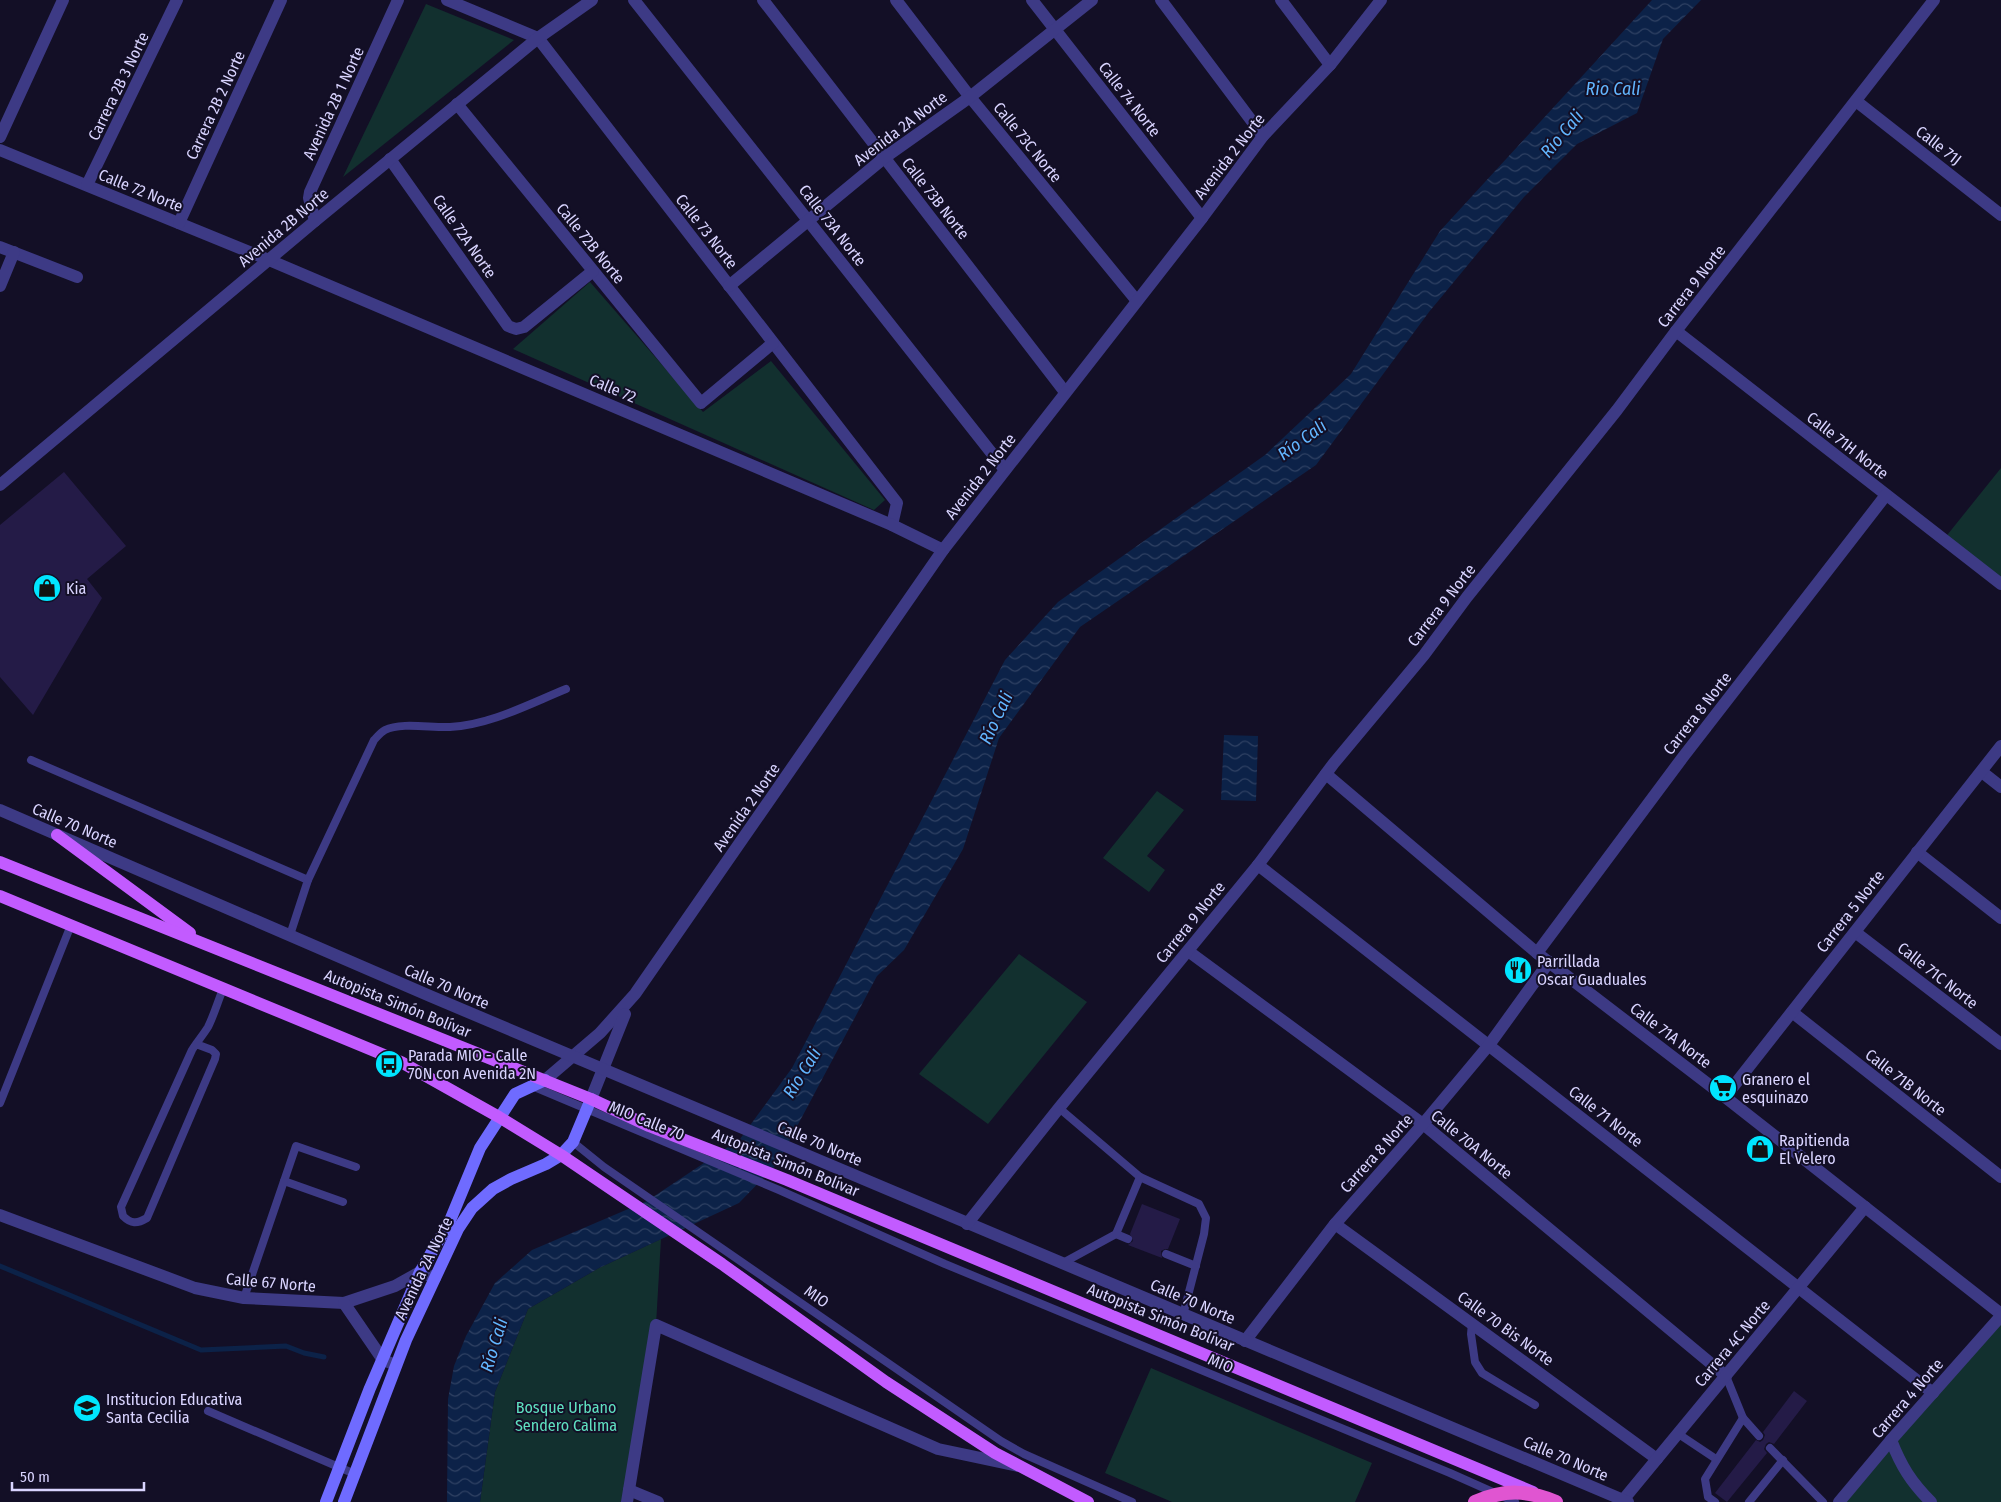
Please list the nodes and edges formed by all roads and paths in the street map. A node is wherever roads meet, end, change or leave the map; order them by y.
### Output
1 (63, 0) edge
2 (177, 0) edge
3 (281, 0) edge
4 (398, 0) edge
5 (447, 0) edge
6 (592, 0) edge
7 (634, 0) edge
8 (762, 0) edge
9 (896, 0) edge
10 (1032, 0) edge
11 (1092, 0) edge
12 (1161, 0) edge
13 (1281, 0) edge
14 (1382, 0) edge
15 (1934, 0) edge
16 (1056, 30) junction
17 (538, 38) junction
18 (1330, 65) junction
19 (970, 96) junction
20 (1856, 101) junction
21 (457, 104) junction
22 (1263, 136) junction
23 (0, 137) edge
24 (0, 150) edge
25 (390, 158) junction
26 (884, 158) junction
27 (87, 185) junction
28 (2001, 215) edge
29 (1202, 218) junction
30 (808, 220) junction
31 (315, 221) junction
32 (178, 223) junction
33 (0, 247) edge
34 (14, 252) junction
35 (269, 260) junction
36 (593, 271) junction
37 (76, 277) dead end
38 (0, 286) edge
39 (729, 286) junction
40 (1137, 301) junction
41 (1676, 331) junction
42 (773, 343) junction
43 (1065, 392) junction
44 (1005, 470) junction
45 (2, 481) edge
46 (1886, 494) junction
47 (892, 525) junction
48 (943, 550) junction
49 (2001, 584) edge
50 (566, 689) dead end
51 (2001, 746) edge
52 (31, 760) dead end
53 (1982, 772) junction
54 (1326, 774) junction
55 (2001, 787) edge
56 (0, 810) edge
57 (57, 835) junction
58 (1917, 852) junction
59 (0, 862) edge
60 (1258, 865) junction
61 (308, 880) junction
62 (0, 896) edge
63 (2001, 918) edge
64 (71, 925) junction
65 (1854, 932) junction
66 (290, 935) junction
67 (204, 943) junction
68 (1188, 951) junction
69 (1537, 953) junction
70 (1549, 962) junction
71 (223, 989) junction
72 (635, 994) junction
73 (1792, 1012) junction
74 (196, 1044) junction
75 (2001, 1044) edge
76 (1489, 1045) junction
77 (572, 1056) junction
78 (602, 1068) junction
79 (545, 1080) junction
80 (532, 1086) junction
81 (1725, 1097) junction
82 (0, 1102) edge
83 (589, 1105) junction
84 (1060, 1108) junction
85 (499, 1117) junction
86 (1423, 1124) junction
87 (645, 1129) junction
88 (573, 1142) junction
89 (561, 1155) junction
90 (356, 1166) dead end
91 (1140, 1177) junction
92 (2001, 1177) edge
93 (284, 1181) junction
94 (779, 1190) joint
95 (343, 1202) dead end
96 (1865, 1207) junction
97 (0, 1215) edge
98 (967, 1224) junction
99 (1335, 1224) junction
100 (1116, 1234) junction
101 (1128, 1239) dead end
102 (1166, 1254) dead end
103 (1061, 1264) junction
104 (1196, 1266) junction
105 (420, 1272) junction
106 (435, 1278) junction
107 (1799, 1288) junction
108 (244, 1298) junction
109 (344, 1303) junction
110 (1183, 1315) junction
111 (2001, 1315) edge
112 (1472, 1323) junction
113 (1245, 1341) junction
114 (383, 1360) junction
115 (396, 1366) junction
116 (1726, 1376) junction
117 (1933, 1393) junction
118 (1535, 1405) dead end
119 (208, 1411) dead end
120 (1743, 1418) junction
121 (1677, 1433) junction
122 (1759, 1436) dead end
123 (1891, 1440) junction
124 (1770, 1448) dead end
125 (1657, 1459) junction
126 (1716, 1460) junction
127 (1783, 1460) junction
128 (1018, 1466) junction
129 (340, 1467) junction
130 (355, 1474) junction
131 (1496, 1493) junction
132 (628, 1496) edge
133 (1542, 1496) junction
134 (1079, 1500) edge
135 (1626, 1501) edge
136 (326, 1502) edge
137 (344, 1502) edge
138 (658, 1502) edge
139 (1132, 1502) edge
140 (1475, 1502) edge
141 (1515, 1502) edge
142 (1556, 1502) edge
143 (1715, 1502) edge
144 (1749, 1502) edge
145 (1823, 1502) edge
146 (1839, 1502) edge
147 (1931, 1502) edge

1 - 23 street
2 - 27 street, Carrera 2B 3 Norte
3 - 32 street, Carrera 2B 2 Norte
4 - 31 street, Avenida 2B 1 Norte
5 - 17 street, Calle 73 Norte
6 - 17 street, Avenida 2B Norte
7 - 30 street, Calle 73A Norte
8 - 26 street, Calle 73B Norte
9 - 19 street, Calle 73C Norte
10 - 16 street, Calle 74 Norte
11 - 16 street, Avenida 2A Norte
12 - 22 street
13 - 18 street
14 - 18 street, Avenida 2 Norte
15 - 20 street, Carrera 9 Norte
16 - 19 street, Avenida 2A Norte
16 - 29 street, Calle 74 Norte
17 - 21 street, Avenida 2B Norte
17 - 39 street, Calle 73 Norte
18 - 22 street, Avenida 2 Norte
19 - 26 street, Avenida 2A Norte
19 - 40 street, Calle 73C Norte
20 - 28 street, Calle 71J
20 - 41 street, Carrera 9 Norte
21 - 25 street, Avenida 2B Norte
21 - 36 street, Calle 72B Norte
22 - 29 street, Avenida 2 Norte
24 - 27 street, Calle 72 Norte
25 - 31 street, Avenida 2B Norte
25 - 36 street, Calle 72A Norte
26 - 30 street, Avenida 2A Norte
26 - 43 street, Calle 73B Norte
27 - 32 street, Calle 72 Norte
29 - 40 street, Avenida 2 Norte
30 - 39 street, Avenida 2A Norte
30 - 44 street, Calle 73A Norte
31 - 35 street, Avenida 2B Norte
32 - 35 street, Calle 72 Norte
33 - 34 street
34 - 37 street
34 - 38 street
35 - 45 street, Avenida 2B Norte
35 - 47 street, Calle 72
36 - 42 street, Calle 72B Norte
39 - 42 street, Calle 73 Norte
40 - 43 street, Avenida 2 Norte
41 - 46 street, Calle 71H Norte
41 - 54 street, Carrera 9 Norte
42 - 47 street, Calle 73 Norte
43 - 44 street, Avenida 2 Norte
44 - 48 street, Avenida 2 Norte
46 - 49 street, Calle 71H Norte
46 - 69 street, Carrera 8 Norte
47 - 48 street, Calle 72
48 - 72 street, Avenida 2 Norte
50 - 61 lane
51 - 53 street, Carrera 5 Norte
52 - 61 lane
53 - 55 street
53 - 58 street, Carrera 5 Norte
54 - 60 street, Carrera 9 Norte
54 - 69 street, Calle 71A Norte
56 - 57 street, Calle 70 Norte
57 - 66 street, Calle 70 Norte
57 - 67 main road
58 - 63 street
58 - 65 street, Carrera 5 Norte
59 - 67 main road, Autopista Simón Bolívar
60 - 68 street, Carrera 9 Norte
60 - 76 street, Calle 71 Norte
61 - 66 lane
62 - 64 main road
64 - 71 main road
64 - 82 lane
65 - 73 street, Carrera 5 Norte
65 - 75 street, Calle 71C Norte
66 - 77 street, Calle 70 Norte
67 - 79 main road, Autopista Simón Bolívar
68 - 84 street, Carrera 9 Norte
68 - 86 street, Calle 70A Norte
69 - 70 street, Calle 71A Norte
70 - 76 street, Carrera 8 Norte
70 - 81 street, Calle 71A Norte
71 - 74 lane
71 - 85 main road
72 - 77 street, Avenida 2 Norte
72 - 78 street, Avenida 2 Norte
73 - 81 street, Carrera 5 Norte
73 - 92 street, Calle 71B Norte
74 - 74 lane
76 - 86 street, Carrera 8 Norte
76 - 107 street, Calle 71 Norte
77 - 78 street, Calle 70 Norte
77 - 79 street, Avenida 2A Norte
78 - 83 street, Avenida 2A Norte
78 - 98 street, Calle 70 Norte
79 - 80 main road, Avenida 2A Norte
79 - 83 main road, Autopista Simón Bolívar
80 - 83 lane, MIO Calle 70
80 - 85 main road, Avenida 2A Norte
81 - 96 street, Calle 71A Norte
83 - 87 main road, Autopista Simón Bolívar
83 - 88 main road, Avenida 2A Norte
84 - 91 lane
84 - 98 street, Carrera 9 Norte
85 - 89 main road
85 - 105 main road, Avenida 2A Norte
86 - 99 street, Carrera 8 Norte
86 - 116 street, Calle 70A Norte
87 - 94 lane, MIO Calle 70
87 - 133 main road, Autopista Simón Bolívar
88 - 89 main road, Avenida 2A Norte
88 - 139 lane, MIO
89 - 106 main road, Avenida 2A Norte
89 - 128 main road
90 - 93 lane
91 - 100 lane
91 - 104 lane
93 - 95 lane
93 - 108 lane
94 - 131 lane, MIO
96 - 107 street, Carrera 4C Norte
96 - 111 street, Calle 71A Norte
97 - 108 street, Calle 67 Norte
98 - 103 street, Calle 70 Norte
99 - 112 street, Calle 70 Bis Norte
99 - 113 street, Carrera 8 Norte
100 - 101 lane
100 - 103 lane
102 - 104 lane
103 - 110 street, Calle 70 Norte
104 - 110 lane
105 - 106 street
105 - 109 street, Calle 67 Norte
105 - 114 main road, Avenida 2A Norte
106 - 115 main road, Avenida 2A Norte
107 - 116 street, Carrera 4C Norte
107 - 117 street, Calle 71 Norte
108 - 109 street, Calle 67 Norte
109 - 114 street
110 - 113 street, Calle 70 Norte
111 - 117 street, Carrera 4 Norte
112 - 118 lane
112 - 125 street, Calle 70 Bis Norte
113 - 135 street, Calle 70 Norte
114 - 115 street
114 - 129 main road, Avenida 2A Norte
115 - 130 main road, Avenida 2A Norte
116 - 120 lane
116 - 121 street, Carrera 4C Norte
117 - 123 street, Carrera 4 Norte
119 - 129 lane
120 - 122 lane
120 - 126 lane
121 - 125 street, Carrera 4C Norte
121 - 126 lane
123 - 146 street, Carrera 4 Norte
123 - 147 street
124 - 127 lane
125 - 135 street, Carrera 4C Norte
126 - 143 lane
127 - 144 lane
127 - 145 lane
128 - 132 street
128 - 134 main road
129 - 130 lane
129 - 136 main road, Avenida 2A Norte
130 - 137 main road, Avenida 2A Norte
131 - 133 highway
131 - 140 highway
131 - 141 lane, MIO
132 - 138 street
133 - 142 highway, Autopista Simón Bolívar

